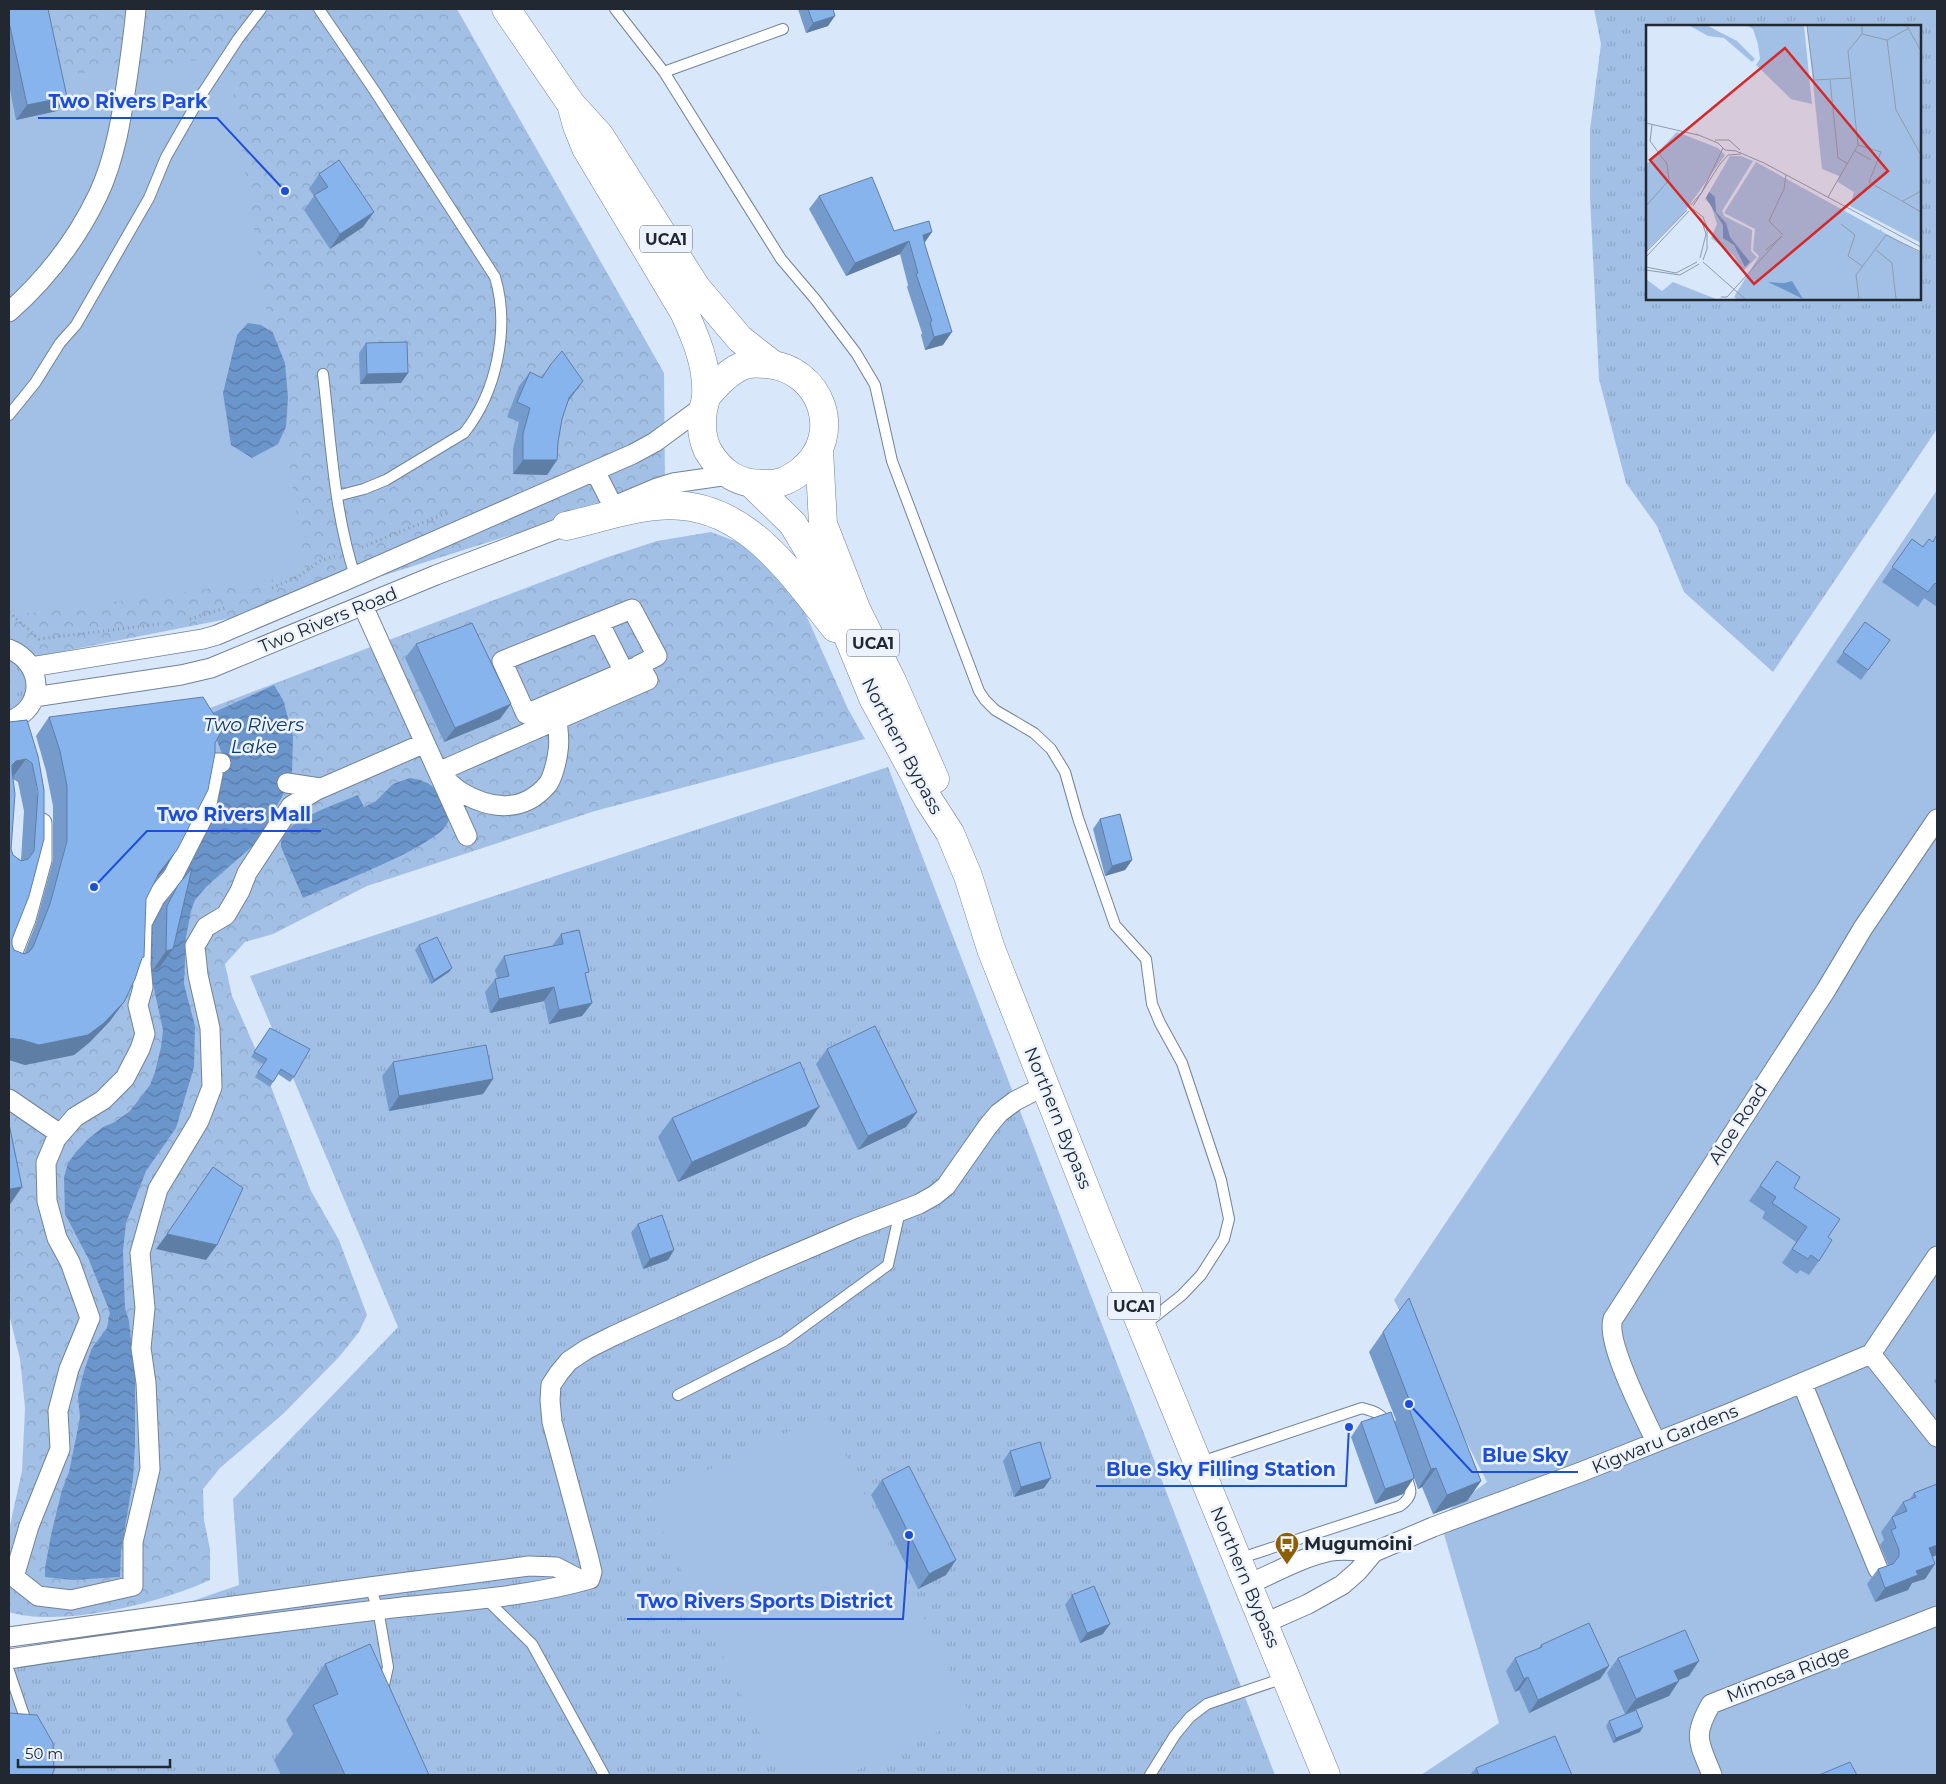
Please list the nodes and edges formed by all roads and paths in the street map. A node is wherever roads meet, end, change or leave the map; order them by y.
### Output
1 (136, 9) edge
2 (261, 9) edge
3 (319, 9) edge
4 (506, 9) edge
5 (615, 9) edge
6 (783, 28) dead end
7 (664, 72) junction
8 (572, 104) junction
9 (9, 312) edge
10 (772, 364) junction
11 (323, 374) dead end
12 (705, 401) junction
13 (9, 415) edge
14 (820, 449) junction
15 (595, 471) junction
16 (740, 480) junction
17 (337, 496) junction
18 (613, 506) junction
19 (453, 510) dead end
20 (566, 526) junction
21 (347, 552) junction
22 (358, 575) junction
23 (264, 592) dead end
24 (368, 604) junction
25 (228, 607) dead end
26 (9, 612) edge
27 (183, 621) dead end
28 (599, 622) junction
29 (163, 624) dead end
30 (9, 649) edge
31 (852, 649) junction
32 (31, 667) junction
33 (632, 669) junction
34 (34, 697) junction
35 (13, 719) edge
36 (557, 720) junction
37 (24, 736) edge
38 (425, 744) junction
39 (221, 763) joint
40 (438, 772) junction
41 (287, 783) joint
42 (320, 788) junction
43 (42, 808) edge
44 (1937, 819) edge
45 (950, 833) junction
46 (467, 836) dead end
47 (9, 962) edge
48 (1046, 1086) junction
49 (9, 1099) edge
50 (60, 1134) junction
51 (900, 1211) junction
52 (1937, 1256) edge
53 (90, 1318) junction
54 (144, 1320) junction
55 (1143, 1326) junction
56 (1871, 1354) junction
57 (1802, 1383) junction
58 (678, 1395) dead end
59 (1391, 1437) edge
60 (1937, 1437) edge
61 (1656, 1442) junction
62 (1197, 1463) junction
63 (1401, 1464) edge
64 (1374, 1552) junction
65 (1237, 1559) junction
66 (1878, 1569) edge
67 (583, 1581) junction
68 (1247, 1585) junction
69 (370, 1587) junction
70 (486, 1599) junction
71 (378, 1609) junction
72 (1937, 1616) edge
73 (1265, 1623) junction
74 (9, 1637) edge
75 (9, 1659) edge
76 (9, 1672) edge
77 (1287, 1676) junction
78 (371, 1694) edge
79 (33, 1741) edge
80 (604, 1775) edge
81 (1150, 1775) edge
82 (1326, 1775) edge
83 (1712, 1775) edge

1 - 9 street
2 - 13 lane
3 - 17 lane
4 - 8 main road, Northern Bypass / UCA1
5 - 7 lane
6 - 7 lane
7 - 55 lane
8 - 10 main road, Northern Bypass / UCA1
8 - 12 main road, Northern Bypass / UCA1
10 - 12 main road, Northern Bypass
10 - 14 main road, Northern Bypass
11 - 17 lane
12 - 15 street, Two Rivers Road
12 - 16 main road, Northern Bypass
14 - 16 main road, Northern Bypass
14 - 45 main road, UCA1
15 - 18 street
15 - 22 street, Two Rivers Road
16 - 18 street, Two Rivers Road
16 - 31 main road, Northern Bypass / UCA1
17 - 21 lane
18 - 20 street, Two Rivers Road
19 - 21 path
20 - 24 street, Two Rivers Road
20 - 31 main road
21 - 22 lane
21 - 23 path
22 - 24 street
22 - 32 street, Two Rivers Road
24 - 34 street, Two Rivers Road
24 - 38 street
25 - 27 path
26 - 29 path
28 - 33 street
28 - 33 street
28 - 33 street
30 - 32 street
31 - 45 main road, Northern Bypass / UCA1
32 - 34 street
33 - 36 street
34 - 35 street
35 - 37 street
36 - 40 street
36 - 40 street
38 - 40 street
38 - 42 street
39 - 41 path
39 - 50 street
40 - 46 street
41 - 42 street
42 - 54 street
43 - 47 street
44 - 61 street, Aloe Road
45 - 48 main road, Northern Bypass / UCA1
48 - 51 street
48 - 55 main road, Northern Bypass / UCA1
49 - 50 street
50 - 53 street
51 - 58 lane
51 - 67 street
52 - 56 street
53 - 54 path
53 - 54 street
55 - 62 main road, Northern Bypass / UCA1
56 - 57 street, Kigwaru Gardens
56 - 60 street
57 - 61 street, Kigwaru Gardens
57 - 66 street
59 - 62 lane
61 - 64 street, Kigwaru Gardens
62 - 65 main road, Northern Bypass / UCA1
63 - 65 lane
64 - 68 street, Kigwaru Gardens
64 - 73 street, Kigwaru Gardens
65 - 68 main road, Northern Bypass / UCA1
67 - 69 street
67 - 70 street
68 - 73 main road, Northern Bypass / UCA1
69 - 71 lane
69 - 74 street
70 - 71 street
70 - 80 lane
71 - 75 street
71 - 78 lane
72 - 83 street, Mimosa Ridge
73 - 77 main road, Northern Bypass / UCA1
76 - 79 lane
77 - 81 lane
77 - 82 main road, Northern Bypass / UCA1

